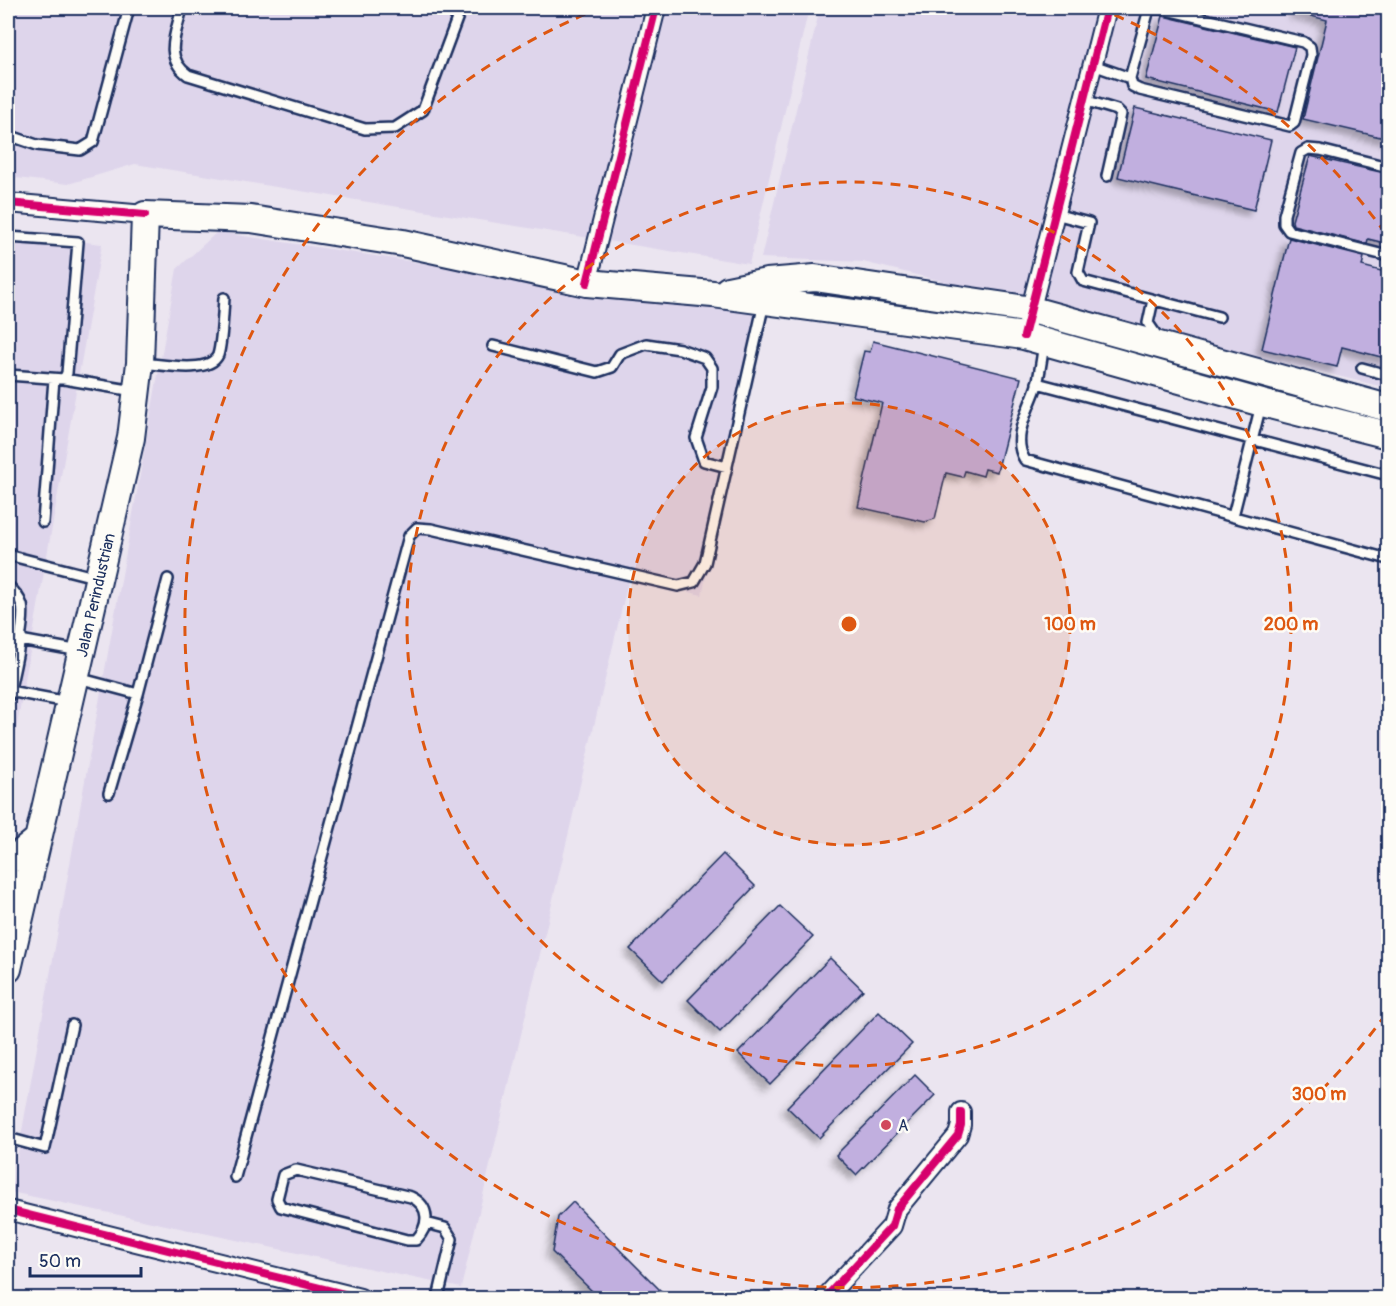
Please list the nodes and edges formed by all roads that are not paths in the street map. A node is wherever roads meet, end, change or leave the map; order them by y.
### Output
1 (129, 8) edge
2 (182, 8) edge
3 (461, 8) edge
4 (656, 8) edge
5 (1107, 8) edge
6 (1093, 64) junction
7 (1130, 78) junction
8 (1084, 100) junction
9 (8, 135) edge
10 (1389, 167) edge
11 (1107, 176) dead end
12 (8, 203) edge
13 (1056, 214) junction
14 (145, 215) junction
15 (8, 237) edge
16 (1389, 256) edge
17 (587, 283) junction
18 (766, 292) junction
19 (224, 298) dead end
20 (1154, 300) junction
21 (1032, 310) junction
22 (1219, 317) dead end
23 (1034, 340) junction
24 (493, 346) dead end
25 (1169, 347) junction
26 (140, 363) junction
27 (1362, 368) dead end
28 (8, 375) edge
29 (1389, 375) edge
30 (54, 379) junction
31 (64, 379) junction
32 (1037, 383) junction
33 (136, 392) junction
34 (1262, 403) junction
35 (1389, 408) edge
36 (1389, 435) edge
37 (1251, 440) junction
38 (727, 467) junction
39 (1389, 476) edge
40 (1233, 516) junction
41 (43, 522) dead end
42 (8, 555) edge
43 (1389, 559) edge
44 (98, 578) junction
45 (168, 579) dead end
46 (8, 586) edge
47 (20, 640) junction
48 (82, 651) junction
49 (73, 690) junction
50 (8, 694) edge
51 (138, 694) junction
52 (109, 793) dead end
53 (37, 840) junction
54 (8, 861) edge
55 (18, 881) edge
56 (8, 969) edge
57 (72, 1026) dead end
58 (961, 1112) dead end
59 (8, 1138) edge
60 (235, 1177) dead end
61 (8, 1210) edge
62 (426, 1223) junction
63 (360, 1299) edge
64 (438, 1299) edge
65 (825, 1299) edge

1 - 9 lane
2 - 3 lane
4 - 17 street
5 - 6 street
6 - 7 lane
6 - 8 street
7 - 7 lane
8 - 11 lane
8 - 13 street
10 - 16 lane
12 - 14 street
13 - 20 lane
13 - 21 street
14 - 17 main road
14 - 26 main road, Jalan Perindustrian
15 - 31 lane
17 - 18 main road
18 - 21 main road
18 - 23 main road
18 - 38 lane
19 - 26 lane
20 - 22 lane
20 - 25 lane
21 - 23 street
21 - 25 main road
23 - 32 lane
23 - 34 main road
24 - 38 lane
25 - 35 main road
26 - 33 main road, Jalan Perindustrian
27 - 29 lane
28 - 30 lane
30 - 31 lane
30 - 41 lane
31 - 33 lane
32 - 37 lane
32 - 40 lane
33 - 44 main road, Jalan Perindustrian
34 - 36 main road
34 - 37 lane
37 - 39 lane
37 - 40 lane
38 - 60 lane
40 - 43 lane
42 - 44 lane
44 - 48 main road, Jalan Perindustrian
45 - 51 lane
46 - 47 lane
47 - 48 lane
47 - 50 lane
48 - 49 main road, Jalan Perindustrian
49 - 50 lane
49 - 51 lane
49 - 53 main road, Jalan Perindustrian
51 - 52 lane
53 - 54 main road
53 - 55 main road, Jalan Perindustrian
55 - 56 main road, Jalan Perindustrian
57 - 59 lane
58 - 65 street
61 - 63 street
62 - 62 lane
62 - 64 lane

